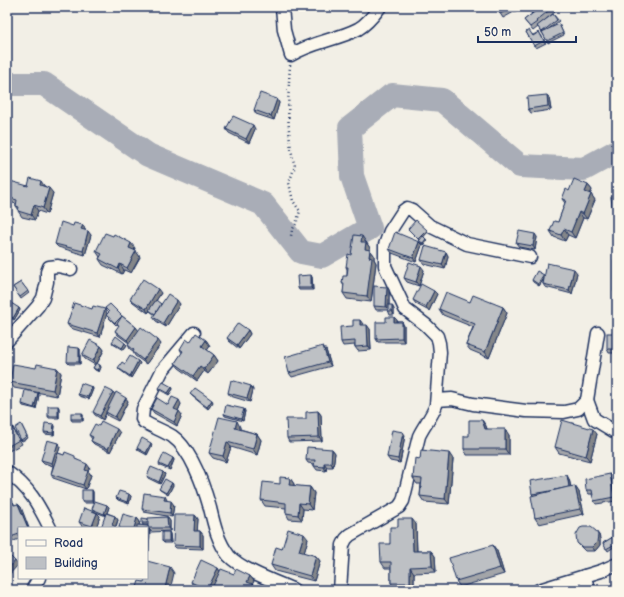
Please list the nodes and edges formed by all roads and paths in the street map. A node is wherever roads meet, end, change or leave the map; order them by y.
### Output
1 (282, 7) edge
2 (380, 7) edge
3 (291, 55) junction
4 (291, 236) dead end
5 (530, 257) dead end
6 (71, 269) dead end
7 (194, 333) edge
8 (598, 333) dead end
9 (7, 341) edge
10 (437, 400) junction
11 (587, 400) junction
12 (617, 433) edge
13 (7, 472) edge
14 (49, 527) edge
15 (617, 564) edge
16 (584, 576) junction
17 (38, 579) edge
18 (32, 590) edge
19 (294, 590) edge
20 (340, 590) edge
21 (539, 590) edge
22 (589, 590) edge

1 - 3 street
2 - 3 street
3 - 4 path
5 - 10 street
6 - 9 street
7 - 19 street
8 - 11 street
10 - 11 street
10 - 20 street
11 - 12 street
13 - 14 street
15 - 16 street
16 - 21 street
16 - 22 street
17 - 18 street

